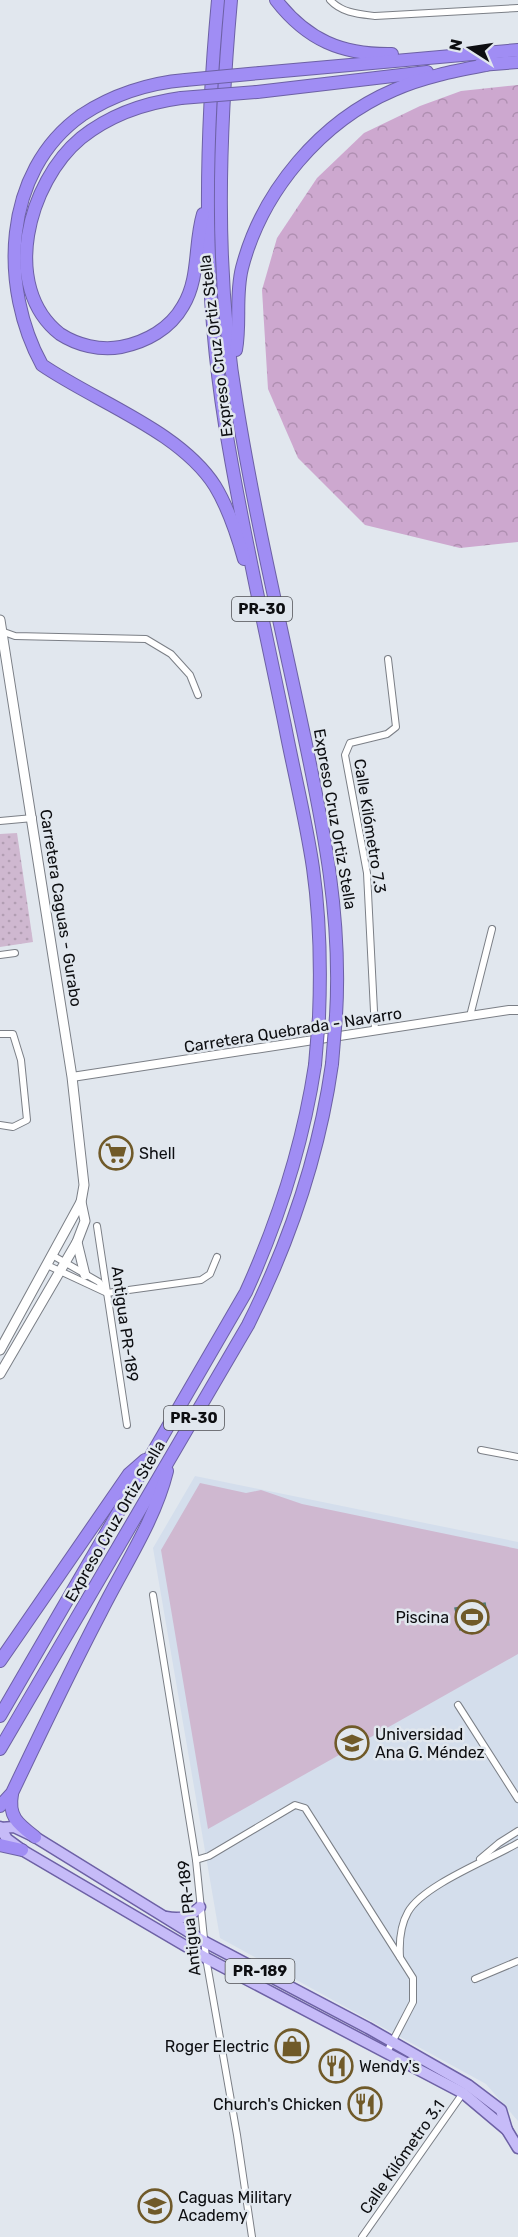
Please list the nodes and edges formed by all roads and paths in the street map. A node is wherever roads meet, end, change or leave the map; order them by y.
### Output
1 (218, 0) edge
2 (231, 0) edge
3 (276, 0) edge
4 (330, 0) edge
5 (510, 0) edge
6 (510, 8) junction
7 (518, 8) edge
8 (518, 50) edge
9 (488, 59) junction
10 (518, 62) edge
11 (207, 201) junction
12 (3, 253) dead end
13 (9, 313) dead end
14 (231, 368) junction
15 (0, 620) edge
16 (265, 624) junction
17 (1, 631) edge
18 (388, 658) dead end
19 (198, 694) dead end
20 (33, 818) junction
21 (0, 821) edge
22 (492, 929) dead end
23 (15, 953) dead end
24 (0, 955) edge
25 (518, 1010) edge
26 (470, 1016) junction
27 (375, 1031) junction
28 (0, 1034) edge
29 (72, 1077) junction
30 (0, 1125) edge
31 (81, 1202) junction
32 (98, 1226) dead end
33 (77, 1242) junction
34 (52, 1255) junction
35 (217, 1257) dead end
36 (47, 1265) junction
37 (64, 1268) junction
38 (85, 1275) junction
39 (107, 1293) junction
40 (0, 1350) edge
41 (0, 1374) edge
42 (127, 1425) dead end
43 (481, 1450) dead end
44 (153, 1453) junction
45 (518, 1457) edge
46 (170, 1459) junction
47 (153, 1595) dead end
48 (0, 1660) edge
49 (458, 1705) dead end
50 (0, 1716) edge
51 (0, 1749) edge
52 (12, 1793) junction
53 (518, 1798) edge
54 (0, 1806) edge
55 (0, 1828) edge
56 (518, 1831) edge
57 (35, 1837) junction
58 (518, 1843) edge
59 (0, 1845) edge
60 (22, 1850) junction
61 (196, 1860) junction
62 (475, 1863) junction
63 (201, 1907) junction
64 (161, 1916) junction
65 (205, 1942) junction
66 (206, 1958) junction
67 (400, 1958) junction
68 (518, 1961) edge
69 (475, 1979) dead end
70 (393, 2042) junction
71 (387, 2052) junction
72 (463, 2093) junction
73 (507, 2130) junction
74 (518, 2148) edge
75 (252, 2237) edge
76 (362, 2237) edge

1 - 11 highway, Expreso Cruz Ortiz Stella / PR-30
2 - 14 highway, Expreso Cruz Ortiz Stella / PR-30
3 - 9 highway
4 - 6 street
5 - 6 street
6 - 7 street
8 - 9 highway
9 - 10 highway
9 - 11 highway, bridge
9 - 12 highway, bridge
9 - 14 highway
11 - 16 highway, Expreso Cruz Ortiz Stella / PR-30
13 - 16 highway
14 - 46 highway, Expreso Cruz Ortiz Stella / PR-30, bridge
15 - 17 main road, Carretera Caguas - Gurabo
16 - 44 highway, Expreso Cruz Ortiz Stella / PR-30, bridge
17 - 19 street
17 - 20 main road, Carretera Caguas - Gurabo
18 - 27 street, Calle Kilómetro 7.3
20 - 21 street
20 - 29 main road, Carretera Caguas - Gurabo
22 - 26 street
23 - 24 street
25 - 26 street, Carretera Quebrada - Navarro
26 - 27 street, Carretera Quebrada - Navarro
27 - 29 street, Carretera Quebrada - Navarro
28 - 30 street
29 - 31 main road, Carretera Caguas - Gurabo
31 - 33 main road, Carretera Caguas - Gurabo
31 - 34 main road, Carretera Caguas - Gurabo
32 - 39 street, Antigua PR-189
33 - 37 main road, Carretera Caguas - Gurabo
33 - 38 main road
34 - 36 main road, Carretera Caguas - Gurabo
34 - 37 street
35 - 39 street
36 - 37 street
36 - 40 main road, Carretera Caguas - Gurabo
37 - 38 street
37 - 39 street
37 - 41 main road, Carretera Caguas - Gurabo
38 - 39 street
39 - 42 street, Antigua PR-189
43 - 45 street
44 - 48 highway
44 - 50 highway, Expreso Cruz Ortiz Stella / PR-30
46 - 51 highway, Expreso Cruz Ortiz Stella / PR-30
46 - 52 highway
47 - 61 street, Antigua PR-189
49 - 53 street
52 - 54 highway
52 - 57 highway
55 - 57 main road, PR-189
55 - 60 main road, PR-189
56 - 62 street
57 - 64 main road, PR-189
58 - 62 street
59 - 60 highway
60 - 66 main road, PR-189
61 - 63 street, Antigua PR-189
61 - 67 street
62 - 67 street
63 - 64 main road
63 - 65 street, Antigua PR-189
64 - 65 main road, PR-189
65 - 66 street, Antigua PR-189
65 - 70 main road, PR-189
66 - 71 main road, PR-189
66 - 75 street, Antigua PR-189
67 - 70 street
68 - 69 street
70 - 71 street
70 - 73 main road, PR-189
71 - 72 main road, PR-189
72 - 73 main road, PR-189
72 - 76 street, Calle Kilómetro 3.1
73 - 74 main road, PR-189

